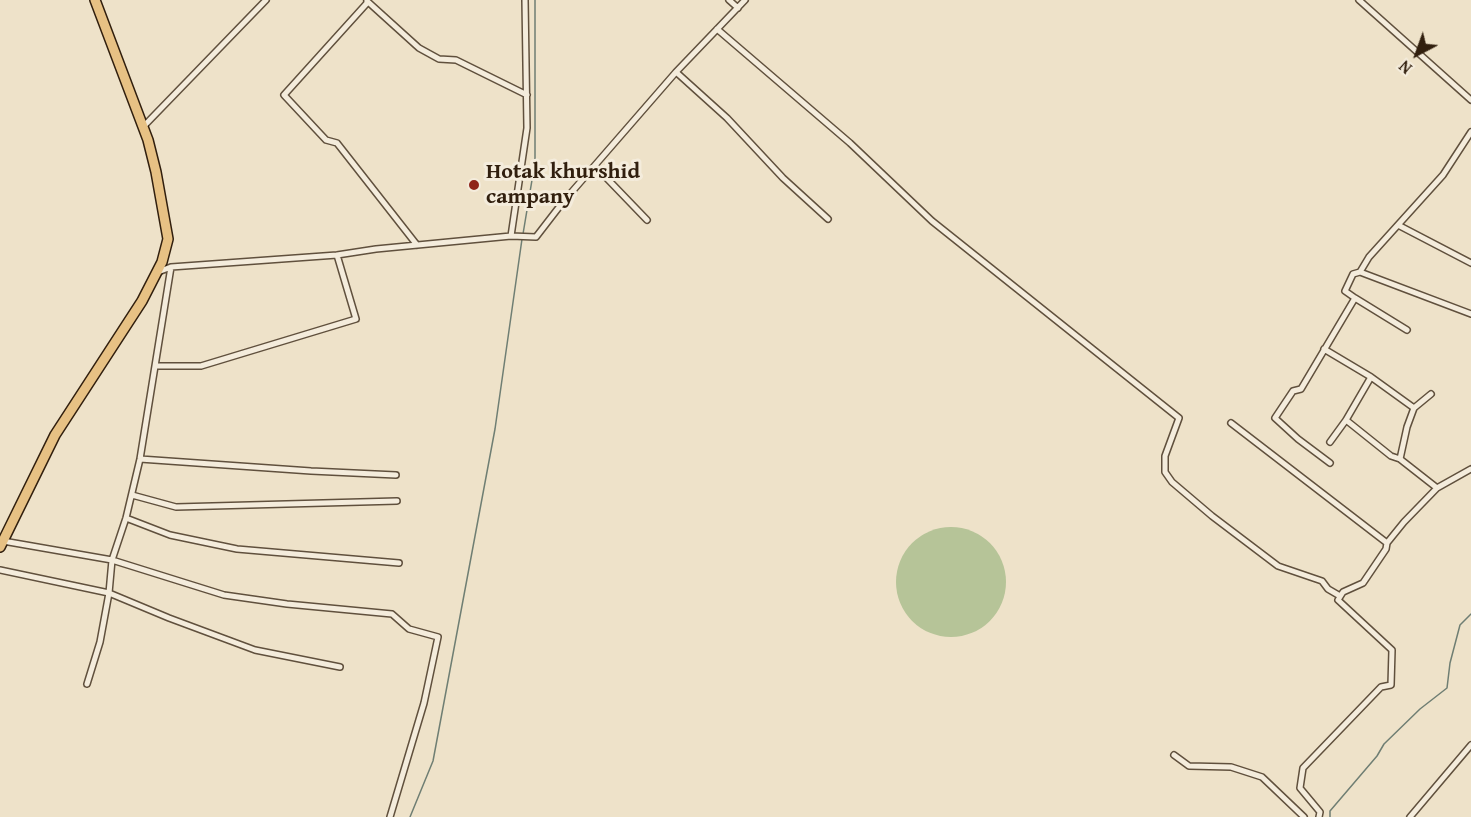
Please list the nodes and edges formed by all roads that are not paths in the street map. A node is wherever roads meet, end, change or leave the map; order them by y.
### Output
1 (95, 0) edge
2 (266, 0) edge
3 (525, 0) edge
4 (729, 0) edge
5 (745, 0) edge
6 (1359, 0) edge
7 (367, 1) edge
8 (738, 8) junction
9 (717, 28) junction
10 (676, 72) junction
11 (527, 95) junction
12 (1471, 100) edge
13 (143, 127) junction
14 (1471, 132) edge
15 (595, 166) junction
16 (828, 219) dead end
17 (646, 220) dead end
18 (1398, 225) junction
19 (511, 236) junction
20 (417, 245) junction
21 (337, 255) junction
22 (1471, 264) edge
23 (171, 267) junction
24 (1360, 272) junction
25 (156, 273) junction
26 (1355, 298) junction
27 (1471, 314) edge
28 (1407, 330) dead end
29 (1324, 349) junction
30 (155, 366) junction
31 (1371, 377) junction
32 (1431, 394) dead end
33 (1414, 408) junction
34 (1346, 420) junction
35 (1231, 423) dead end
36 (1330, 442) dead end
37 (140, 459) junction
38 (1400, 459) junction
39 (1330, 463) dead end
40 (1471, 469) edge
41 (396, 475) dead end
42 (1437, 488) junction
43 (132, 495) junction
44 (397, 501) dead end
45 (126, 518) junction
46 (1387, 543) junction
47 (2, 544) edge
48 (112, 560) junction
49 (399, 563) dead end
50 (0, 570) edge
51 (109, 593) junction
52 (1340, 596) junction
53 (340, 667) dead end
54 (87, 684) dead end
55 (1471, 745) edge
56 (1174, 755) dead end
57 (390, 817) edge
58 (1304, 817) edge
59 (1319, 817) edge
60 (1410, 817) edge

1 - 13 highway
2 - 13 street
3 - 11 street
4 - 8 street
5 - 8 street
6 - 12 street
7 - 11 street
7 - 20 street
8 - 9 street
9 - 10 street
9 - 52 street
10 - 15 street
10 - 16 street
11 - 19 street
13 - 25 highway
14 - 18 street
15 - 17 street
15 - 19 street
18 - 22 street
18 - 24 street
19 - 20 street
20 - 21 street
21 - 23 street
21 - 30 street
23 - 25 street
23 - 30 street
24 - 26 street
24 - 27 street
25 - 47 highway
26 - 28 street
26 - 29 street
29 - 31 street
29 - 39 street
30 - 37 street
31 - 33 street
31 - 34 street
32 - 33 street
33 - 38 street
34 - 36 street
34 - 38 street
35 - 46 street
37 - 41 street
37 - 43 street
38 - 42 street
40 - 42 street
42 - 46 street
43 - 44 street
43 - 45 street
45 - 48 street
45 - 49 street
46 - 52 street
47 - 48 street
48 - 51 street
48 - 57 street
50 - 51 street
51 - 53 street
51 - 54 street
52 - 59 street
55 - 60 street
56 - 58 street

